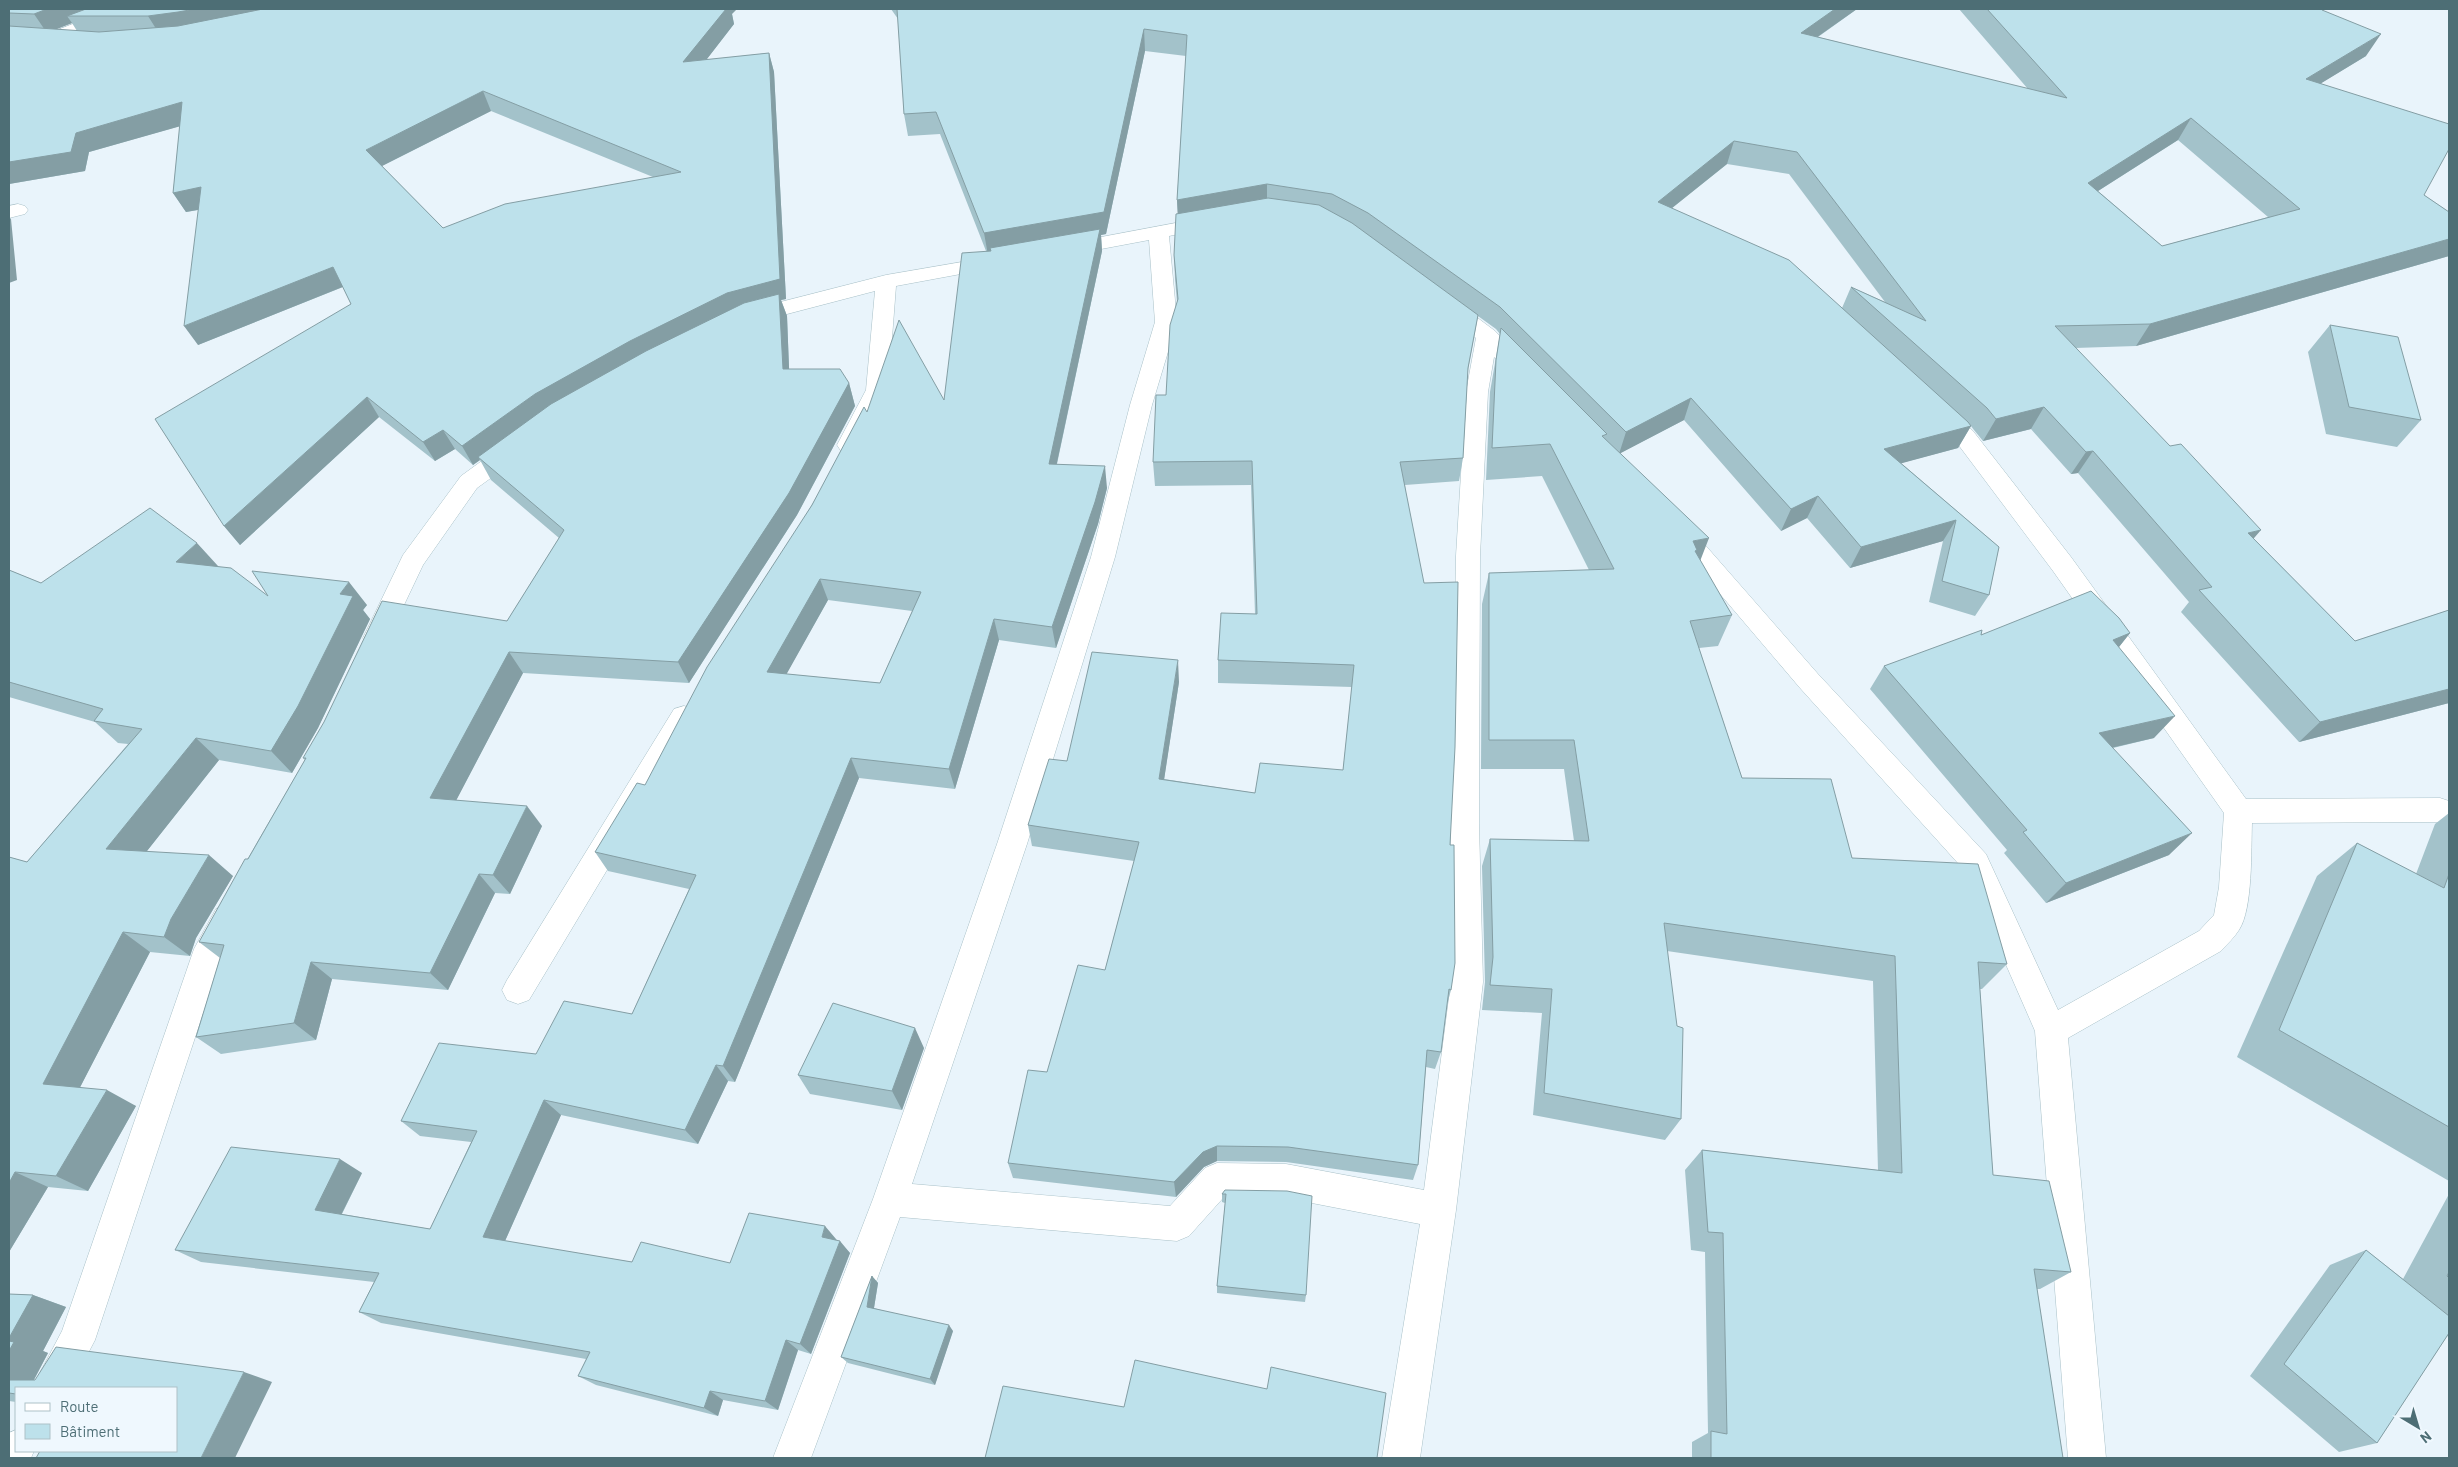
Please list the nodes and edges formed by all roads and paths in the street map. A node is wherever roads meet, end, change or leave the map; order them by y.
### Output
1 (126, 9) edge
2 (9, 38) edge
3 (46, 40) junction
4 (84, 43) edge
5 (9, 56) edge
6 (1232, 219) edge
7 (1159, 233) junction
8 (886, 281) junction
9 (1428, 292) edge
10 (726, 328) edge
11 (1487, 336) junction
12 (1542, 391) edge
13 (1921, 396) edge
14 (531, 437) edge
15 (836, 468) edge
16 (1658, 510) edge
17 (364, 664) edge
18 (696, 696) edge
19 (2440, 810) dead end
20 (2238, 811) junction
21 (238, 898) edge
22 (518, 990) dead end
23 (2051, 1031) junction
24 (890, 1199) junction
25 (1439, 1210) junction
26 (51, 1387) edge
27 (792, 1458) edge
28 (1401, 1458) edge
29 (2087, 1458) edge

1 - 3 street
2 - 3 street
3 - 4 street
3 - 5 street
6 - 7 street
7 - 8 street
7 - 24 street
8 - 10 street
8 - 15 street
9 - 11 street
11 - 12 street
11 - 25 street
13 - 20 street
14 - 17 street
16 - 23 street
18 - 22 street
19 - 20 street
20 - 23 street
21 - 26 street
23 - 29 street
24 - 25 street
24 - 27 street
25 - 28 street

